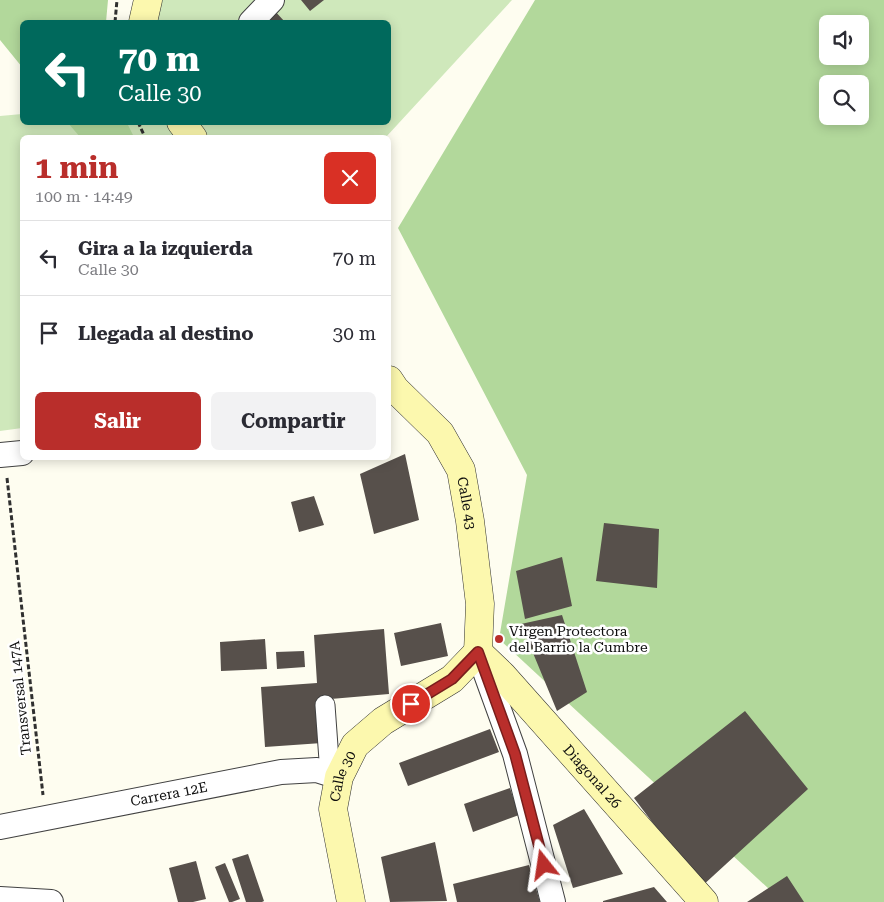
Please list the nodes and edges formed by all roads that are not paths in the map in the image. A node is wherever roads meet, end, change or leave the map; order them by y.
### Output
1 (148, 0) edge
2 (272, 0) edge
3 (143, 20) edge
4 (253, 20) edge
5 (391, 387) edge
6 (478, 652) junction
7 (325, 705) dead end
8 (334, 776) junction
9 (0, 828) edge
10 (0, 899) edge
11 (52, 902) edge
12 (351, 902) edge
13 (553, 902) edge
14 (704, 902) edge

1 - 3 main road
2 - 4 street
5 - 6 main road, Calle 43
6 - 8 main road, Calle 30
6 - 13 street
6 - 14 main road, Diagonal 26
7 - 8 street
8 - 9 street, Carrera 12E
8 - 12 main road, Calle 30
10 - 11 street

